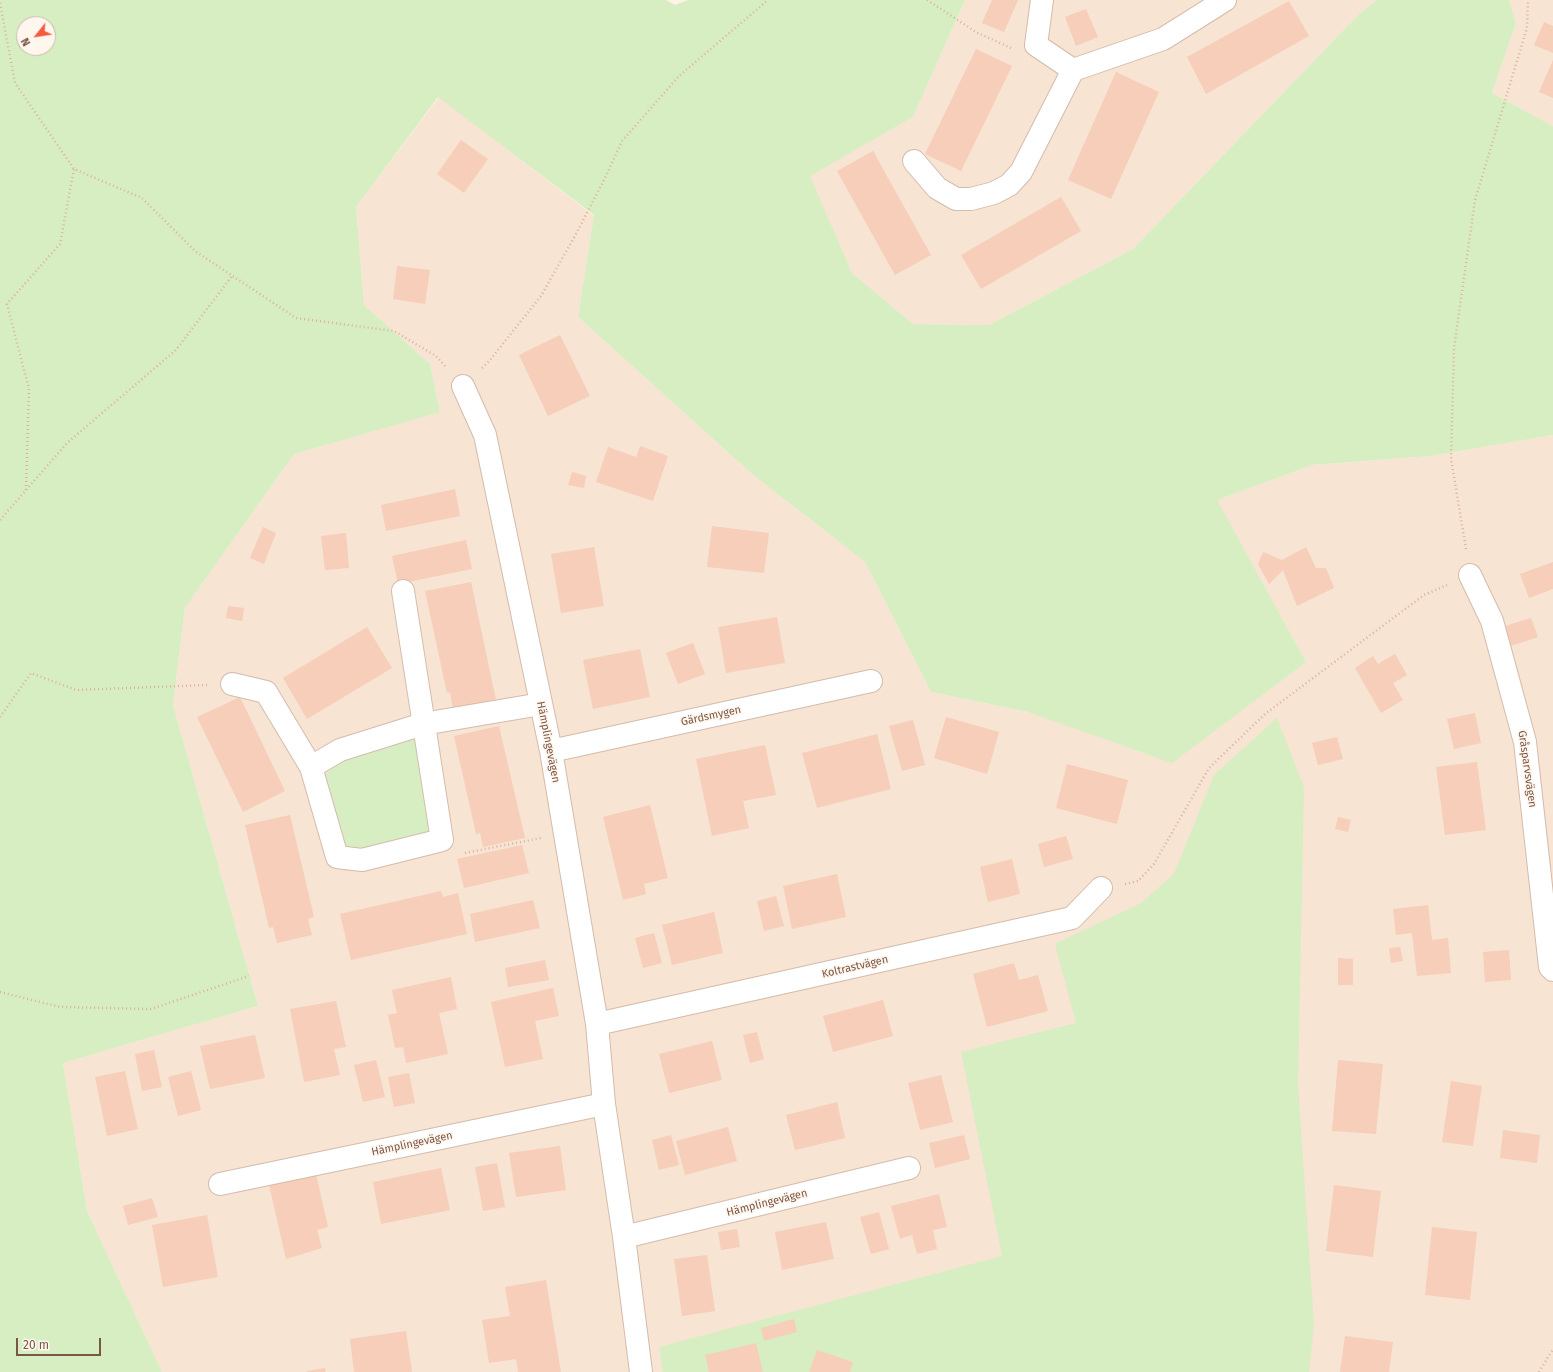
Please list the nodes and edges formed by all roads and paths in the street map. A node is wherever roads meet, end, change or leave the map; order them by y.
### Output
1 (768, 0) edge
2 (927, 0) edge
3 (1042, 0) edge
4 (1225, 0) edge
5 (1528, 0) edge
6 (0, 3) edge
7 (1036, 45) junction
8 (1073, 70) junction
9 (914, 161) dead end
10 (74, 168) junction
11 (232, 276) junction
12 (463, 386) junction
13 (26, 490) junction
14 (0, 520) edge
15 (1470, 575) junction
16 (402, 591) dead end
17 (871, 681) dead end
18 (232, 684) joint
19 (541, 704) junction
20 (0, 717) edge
21 (423, 724) junction
22 (551, 751) junction
23 (311, 767) junction
24 (565, 833) junction
25 (442, 840) junction
26 (1101, 888) joint
27 (1553, 970) edge
28 (249, 976) dead end
29 (0, 992) edge
30 (597, 1024) junction
31 (604, 1104) junction
32 (910, 1168) dead end
33 (220, 1184) dead end
34 (624, 1237) junction
35 (1553, 1349) edge
36 (641, 1372) edge
37 (1539, 1372) edge

1 - 12 path
2 - 7 path
3 - 7 street
4 - 8 street
5 - 15 path
6 - 10 path
7 - 8 street
8 - 9 street
10 - 11 path
10 - 13 path
11 - 12 path
11 - 13 path
12 - 19 street, Hämplingevägen
13 - 14 path
15 - 26 path
15 - 27 street, Gråsparvsvägen
16 - 21 street
17 - 22 street, Gärdsmygen
18 - 20 path
18 - 23 street
19 - 21 street
19 - 22 street, Hämplingevägen
21 - 23 street
21 - 25 street
22 - 24 street, Hämplingevägen
23 - 25 street
24 - 25 path
24 - 30 street, Hämplingevägen
26 - 30 street, Koltrastvägen
28 - 29 path
30 - 31 street, Hämplingevägen
31 - 33 street, Hämplingevägen
31 - 34 street, Hämplingevägen
32 - 34 street, Hämplingevägen
34 - 36 street, Hämplingevägen
35 - 37 path

